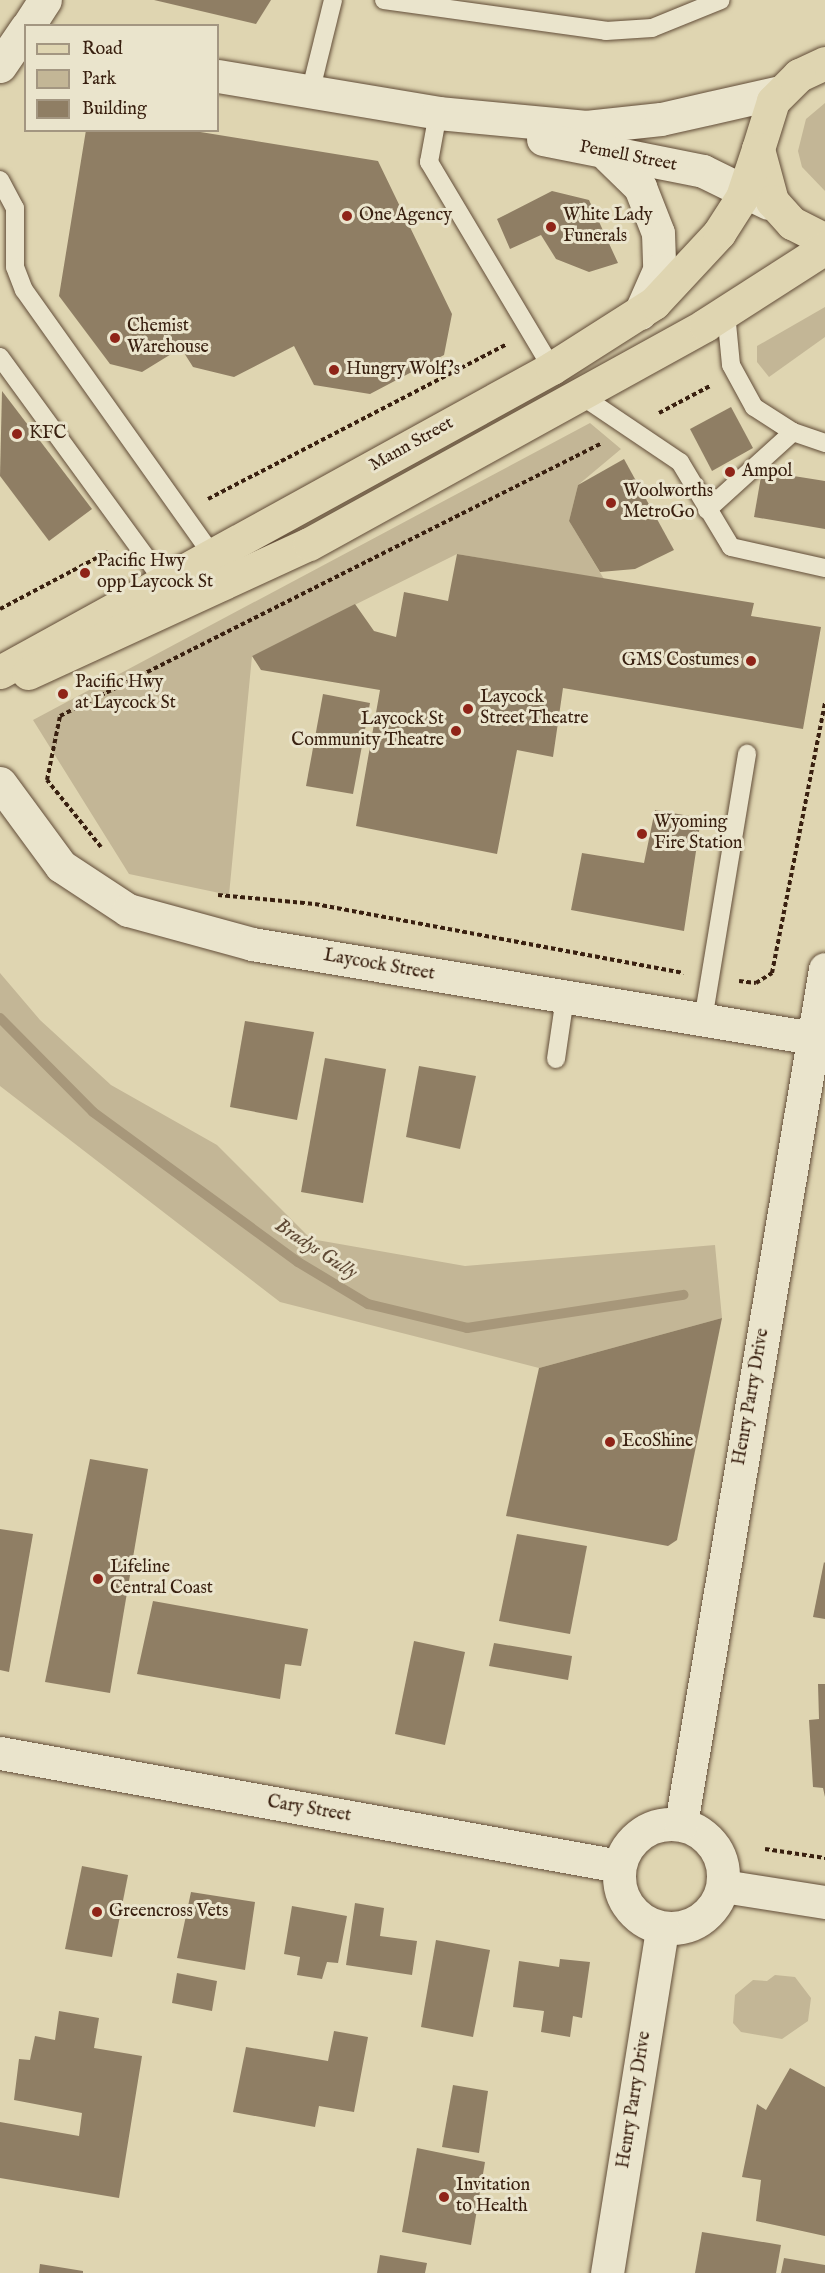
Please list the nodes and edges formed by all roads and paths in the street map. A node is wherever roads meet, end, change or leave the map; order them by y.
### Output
1 (45, 0) edge
2 (333, 0) edge
3 (384, 0) edge
4 (721, 0) edge
5 (29, 24) edge
6 (825, 47) edge
7 (825, 63) edge
8 (219, 76) edge
9 (784, 88) junction
10 (310, 93) junction
11 (454, 115) junction
12 (758, 149) junction
13 (608, 156) junction
14 (0, 180) edge
15 (745, 188) junction
16 (780, 212) junction
17 (825, 240) edge
18 (825, 248) edge
19 (640, 313) junction
20 (726, 313) junction
21 (530, 333) junction
22 (0, 357) edge
23 (552, 368) junction
24 (735, 373) junction
25 (579, 394) junction
26 (629, 429) junction
27 (793, 432) junction
28 (825, 443) edge
29 (707, 510) junction
30 (181, 513) junction
31 (133, 539) junction
32 (211, 554) junction
33 (825, 568) edge
34 (162, 579) junction
35 (0, 609) edge
36 (0, 672) edge
37 (0, 686) edge
38 (825, 703) edge
39 (747, 754) dead end
40 (0, 783) edge
41 (104, 851) dead end
42 (208, 895) dead end
43 (825, 969) edge
44 (710, 978) junction
45 (565, 998) junction
46 (703, 1020) junction
47 (813, 1038) junction
48 (556, 1059) dead end
49 (0, 1753) edge
50 (681, 1824) junction
51 (765, 1849) dead end
52 (825, 1858) edge
53 (619, 1866) junction
54 (723, 1886) junction
55 (825, 1902) edge
56 (662, 1928) junction
57 (607, 2273) edge

1 - 5 street
2 - 10 lane
3 - 4 lane
6 - 9 main road
7 - 9 main road
8 - 10 street, Pemell Street
9 - 11 street, Pemell Street
9 - 12 main road
10 - 11 street, Pemell Street
11 - 13 street, Pemell Street
11 - 21 lane
12 - 15 main road, Mann Street
12 - 16 main road
13 - 15 street, Pemell Street
13 - 19 street
14 - 30 lane
15 - 16 street, Pemell Street
15 - 19 main road, Mann Street
16 - 17 main road
18 - 20 main road, Mann Street
19 - 23 main road, Mann Street
20 - 24 lane
20 - 25 main road, Mann Street
21 - 23 lane
21 - 30 path
22 - 31 lane
23 - 32 main road, Mann Street
24 - 26 path
24 - 27 lane
25 - 26 lane
25 - 37 main road, Mann Street
26 - 29 lane
26 - 41 path
27 - 28 lane
27 - 29 lane
29 - 33 lane
30 - 32 lane
31 - 34 lane
31 - 35 path
32 - 34 main road, Mann Street
34 - 36 main road, Mann Street
38 - 44 path
39 - 44 lane
40 - 45 street, Laycock Street
42 - 44 path
43 - 47 street, Henry Parry Drive
44 - 46 lane
45 - 46 street, Laycock Street
45 - 48 lane
46 - 47 street, Laycock Street
47 - 50 street, Henry Parry Drive
49 - 53 street, Cary Street
50 - 53 street
50 - 54 street
51 - 52 path
53 - 56 street
54 - 55 street
54 - 56 street
56 - 57 street, Henry Parry Drive

